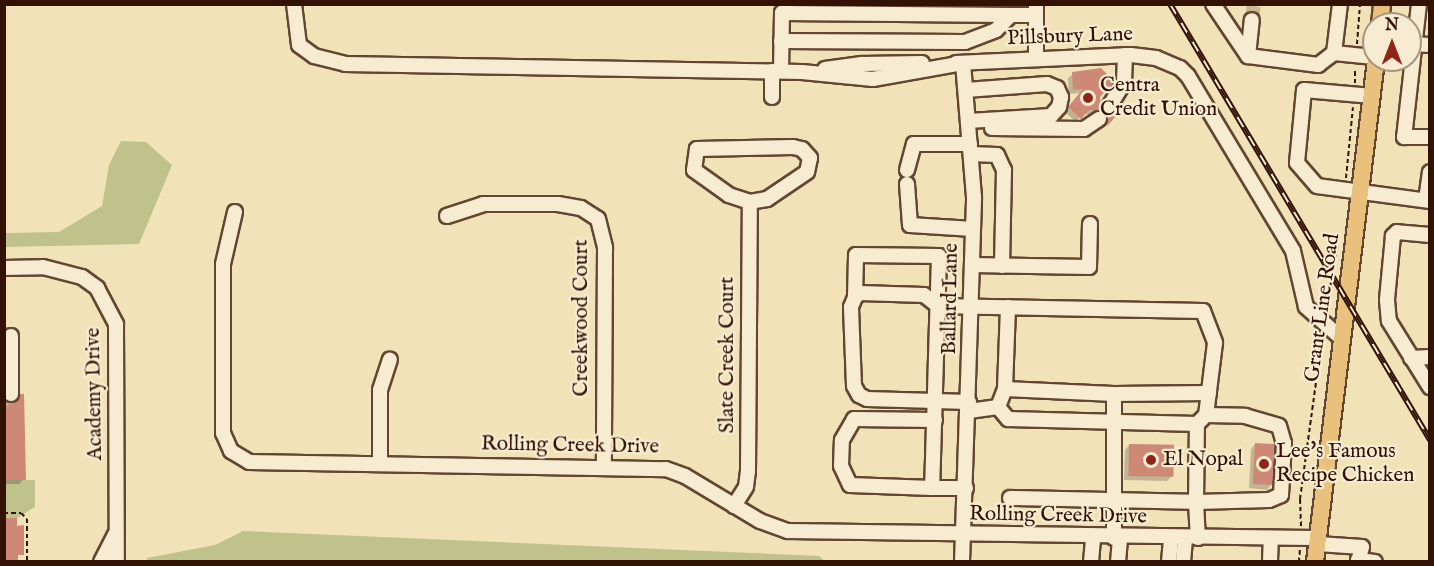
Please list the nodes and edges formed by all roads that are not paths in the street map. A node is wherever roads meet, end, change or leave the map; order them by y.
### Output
1 (294, 4) edge
2 (1214, 4) edge
3 (1340, 4) edge
4 (787, 9) edge
5 (1036, 10) edge
6 (1011, 15) junction
7 (1252, 20) tunnel mouth
8 (781, 41) junction
9 (1334, 53) junction
10 (1125, 55) junction
11 (1248, 56) junction
12 (1362, 56) edge
13 (1036, 58) junction
14 (963, 63) junction
15 (1318, 65) junction
16 (776, 71) junction
17 (1374, 72) edge
18 (1409, 72) edge
19 (966, 90) junction
20 (1316, 91) junction
21 (1372, 96) junction
22 (772, 98) dead end
23 (1110, 105) dead end
24 (1099, 118) dead end
25 (968, 125) junction
26 (1430, 137) edge
27 (970, 149) junction
28 (1430, 172) edge
29 (1353, 191) junction
30 (1428, 200) edge
31 (750, 202) junction
32 (235, 212) dead end
33 (447, 216) dead end
34 (1090, 224) dead end
35 (973, 229) junction
36 (1430, 235) edge
37 (972, 265) junction
38 (1002, 266) junction
39 (4, 268) edge
40 (855, 297) junction
41 (938, 306) junction
42 (972, 306) junction
43 (1008, 306) junction
44 (11, 336) dead end
45 (1341, 338) junction
46 (1430, 357) edge
47 (1411, 358) junction
48 (390, 360) dead end
49 (1430, 387) edge
50 (1005, 389) junction
51 (1209, 393) junction
52 (11, 394) dead end
53 (1114, 394) junction
54 (936, 401) junction
55 (969, 407) junction
56 (998, 407) junction
57 (1201, 419) junction
58 (935, 420) junction
59 (1114, 422) junction
60 (380, 464) junction
61 (604, 466) junction
62 (932, 488) junction
63 (966, 488) junction
64 (1010, 498) dead end
65 (1114, 501) junction
66 (1196, 502) junction
67 (734, 506) junction
68 (117, 529) junction
69 (965, 535) junction
70 (1093, 537) junction
71 (1117, 538) junction
72 (1185, 538) junction
73 (1271, 538) junction
74 (1318, 541) junction
75 (1358, 560) edge
76 (101, 561) edge
77 (117, 561) edge
78 (962, 561) edge
79 (1091, 561) edge
80 (1118, 561) edge
81 (1169, 561) edge
82 (1184, 561) edge
83 (1270, 561) edge
84 (1315, 561) edge
85 (1375, 561) edge

1 - 16 street, Pillsbury Lane
2 - 11 street
3 - 9 street
4 - 6 street
4 - 8 street
5 - 6 street
5 - 13 street
6 - 8 street
7 - 11 street
8 - 16 street
9 - 12 street
9 - 15 street
10 - 13 street, Pillsbury Lane
10 - 23 street
10 - 45 street, Pillsbury Lane
11 - 15 street
13 - 14 street, Pillsbury Lane
14 - 16 street, Pillsbury Lane
14 - 19 street, Ballard Lane
15 - 20 street
16 - 22 street
17 - 21 main road, Grant Line Road
18 - 26 street
19 - 25 street, Ballard Lane
19 - 25 street
20 - 21 street
20 - 29 street
21 - 29 main road, Grant Line Road
24 - 25 street
25 - 27 street, Ballard Lane
27 - 35 street, Ballard Lane
27 - 35 street
27 - 38 street
28 - 30 street
29 - 30 street
29 - 45 main road, Grant Line Road
31 - 31 street
31 - 67 street, Slate Creek Court
32 - 60 street, Rolling Creek Drive
33 - 61 street, Creekwood Court
34 - 38 street
35 - 37 street, Ballard Lane
36 - 47 street
37 - 38 street
37 - 42 street, Ballard Lane
39 - 68 street, Academy Drive
40 - 41 street
40 - 41 street
40 - 54 street
41 - 42 street
41 - 54 street
42 - 43 street
42 - 55 street, Ballard Lane
43 - 50 street
43 - 51 street
44 - 52 street
45 - 74 main road, Grant Line Road
46 - 47 street
47 - 49 street
48 - 60 street
50 - 53 street
50 - 56 street
51 - 53 street
51 - 57 street
53 - 59 street
54 - 55 street
54 - 58 street
55 - 56 street
55 - 63 street, Ballard Lane
56 - 59 street
57 - 59 street
57 - 66 street
57 - 66 street
58 - 62 street
58 - 62 street
59 - 65 street
60 - 61 street, Rolling Creek Drive
61 - 67 street, Rolling Creek Drive
62 - 63 street
63 - 69 street, Ballard Lane
64 - 65 street
65 - 66 street
65 - 71 street
66 - 72 street
67 - 69 street, Rolling Creek Drive
68 - 76 street, Academy Drive
68 - 77 street, Academy Drive
69 - 70 street, Rolling Creek Drive
69 - 78 street, Ballard Lane
70 - 71 street, Rolling Creek Drive
70 - 79 street
71 - 72 street, Rolling Creek Drive
71 - 80 street
72 - 73 street, Rolling Creek Drive
72 - 81 street
72 - 82 street
73 - 74 street, Rolling Creek Drive
73 - 83 street
74 - 75 street, Rolling Creek Drive
74 - 84 main road, Grant Line Road
75 - 85 street

